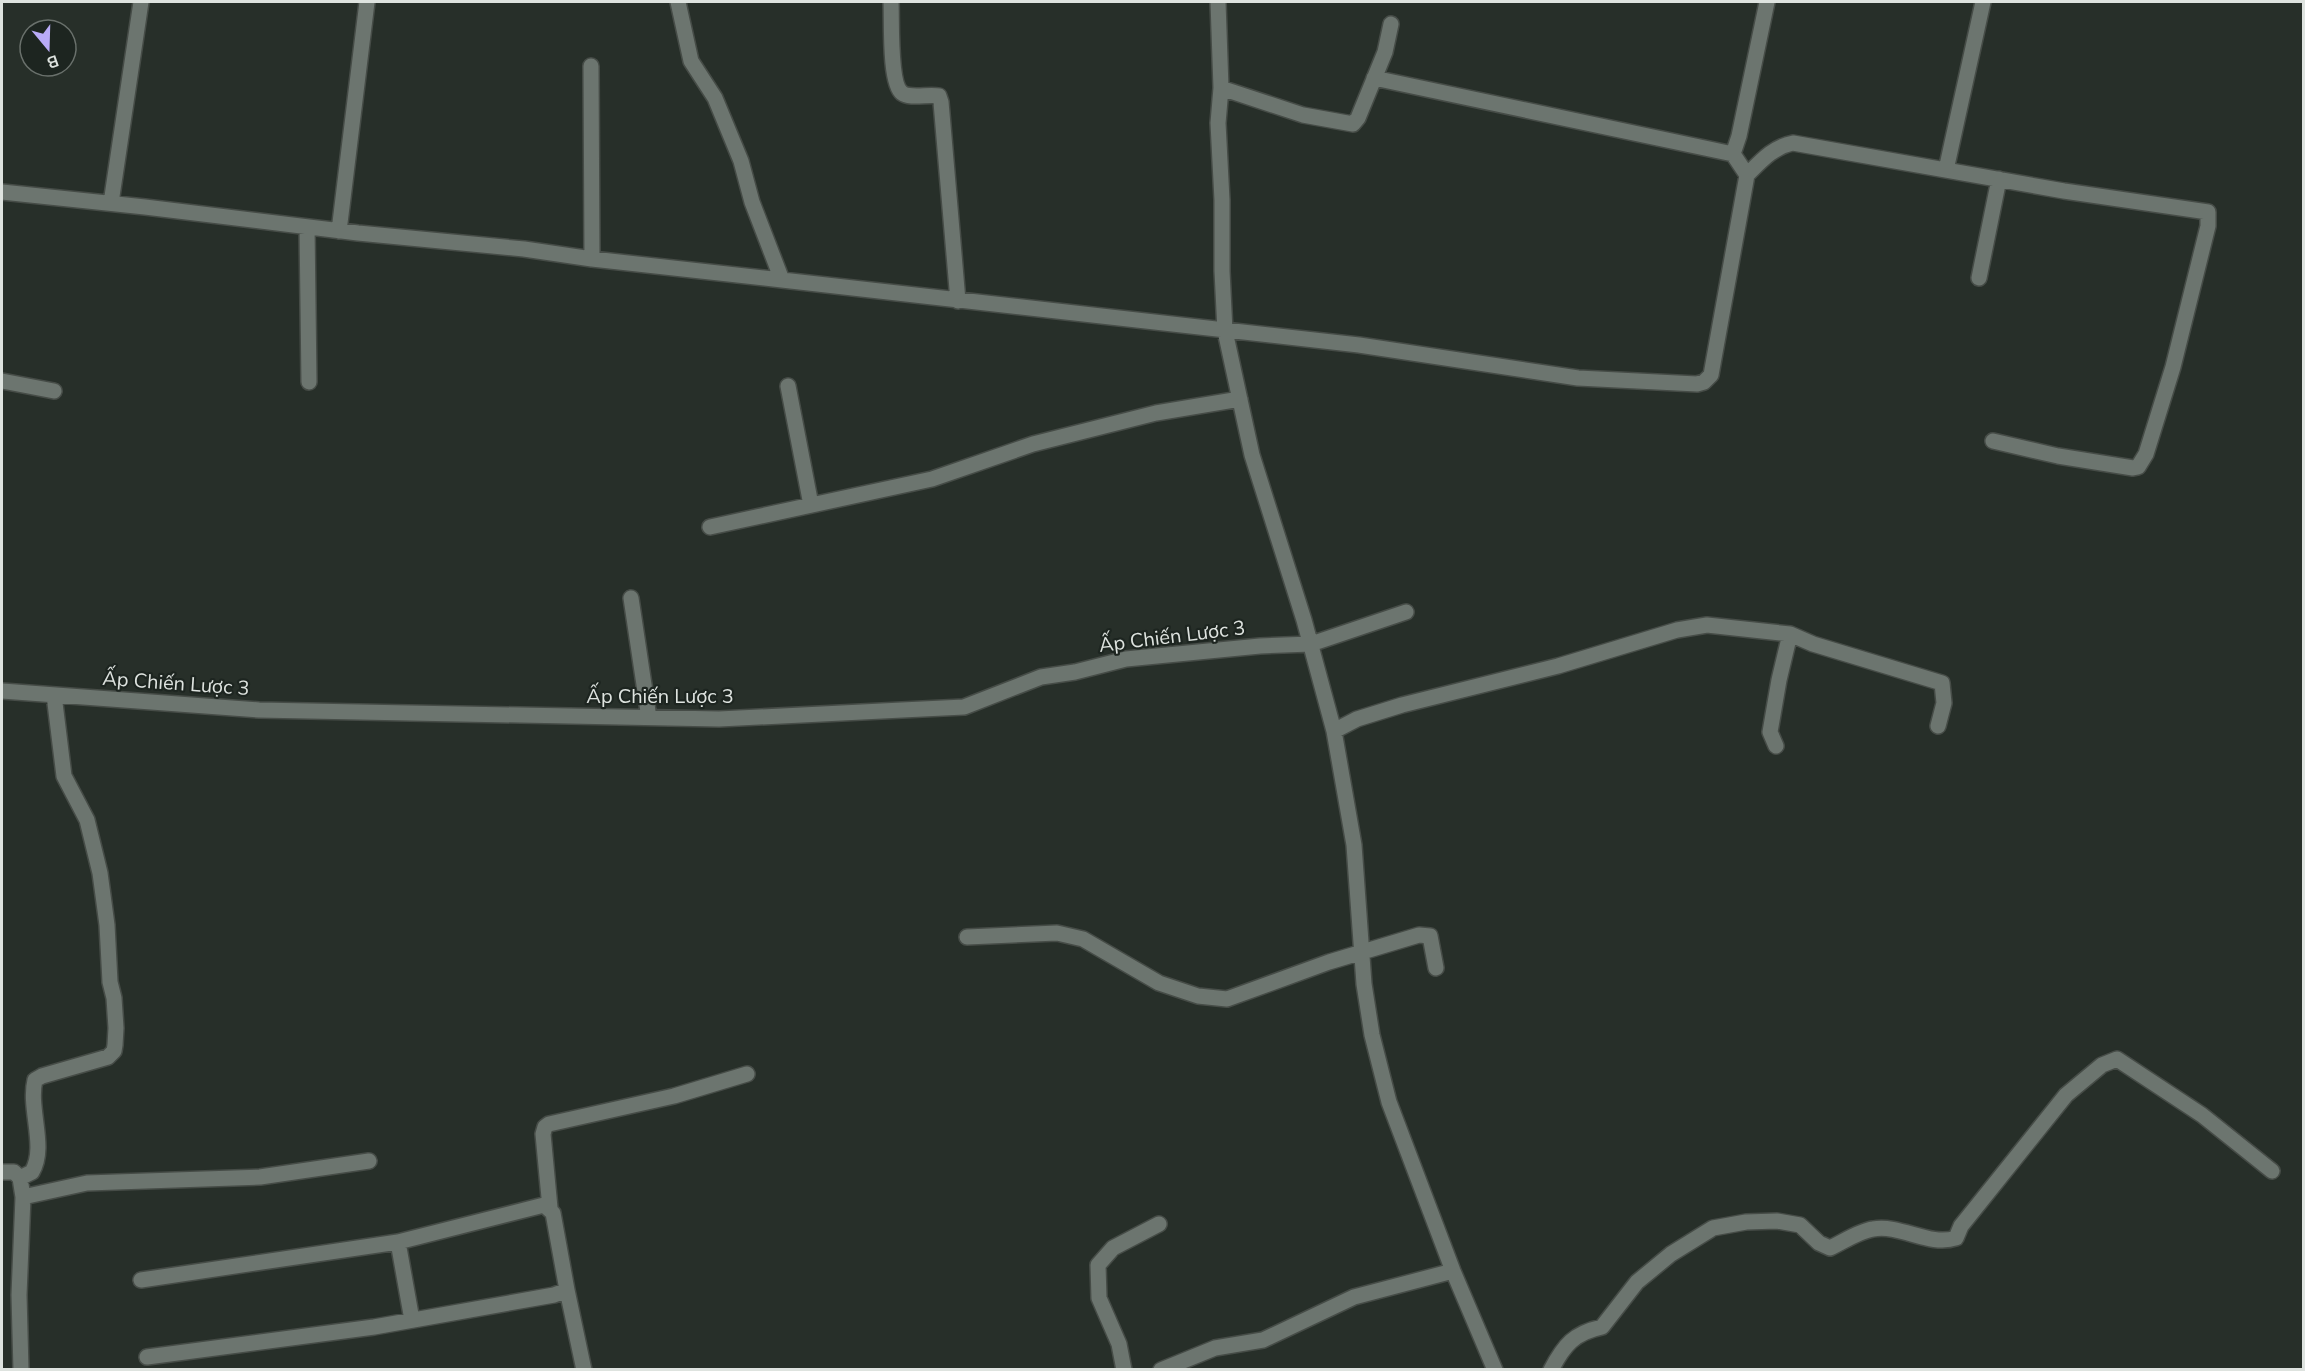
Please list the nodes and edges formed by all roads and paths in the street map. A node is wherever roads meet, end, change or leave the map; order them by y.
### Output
1 (141, 2) edge
2 (366, 2) edge
3 (678, 2) edge
4 (891, 2) edge
5 (1218, 2) edge
6 (1767, 2) edge
7 (1983, 2) edge
8 (1391, 24) dead end
9 (591, 66) dead end
10 (1374, 78) junction
11 (1221, 88) junction
12 (1733, 154) junction
13 (1946, 170) junction
14 (1747, 175) junction
15 (1999, 179) junction
16 (2, 192) edge
17 (111, 203) junction
18 (307, 227) junction
19 (339, 231) junction
20 (592, 259) junction
21 (1979, 278) dead end
22 (782, 280) junction
23 (958, 301) junction
24 (1226, 331) junction
25 (2, 381) edge
26 (309, 382) dead end
27 (788, 386) dead end
28 (54, 391) dead end
29 (1240, 399) junction
30 (1993, 441) dead end
31 (811, 505) junction
32 (710, 527) dead end
33 (631, 598) dead end
34 (1406, 612) dead end
35 (1791, 634) junction
36 (1311, 644) junction
37 (2, 691) edge
38 (54, 695) junction
39 (648, 712) junction
40 (1938, 726) dead end
41 (1334, 731) junction
42 (1776, 746) dead end
43 (967, 937) dead end
44 (1362, 954) junction
45 (1436, 968) dead end
46 (747, 1074) dead end
47 (369, 1161) dead end
48 (2272, 1170) dead end
49 (2, 1172) edge
50 (20, 1178) junction
51 (23, 1197) junction
52 (550, 1208) junction
53 (1159, 1224) dead end
54 (398, 1242) junction
55 (1453, 1271) junction
56 (141, 1280) dead end
57 (567, 1290) junction
58 (412, 1320) junction
59 (147, 1357) dead end
60 (21, 1370) edge
61 (584, 1370) edge
62 (1124, 1370) edge
63 (1161, 1370) edge
64 (1495, 1370) edge
65 (1551, 1370) edge

1 - 17 street
2 - 19 street
3 - 22 street
4 - 23 street
5 - 11 street
6 - 12 street
7 - 13 street
8 - 10 street
9 - 20 street
10 - 11 street
10 - 12 street
11 - 24 street
12 - 14 street
13 - 14 street
13 - 15 street
14 - 24 street
15 - 21 street
15 - 30 street
16 - 17 street
17 - 18 street
18 - 19 street
18 - 26 street
19 - 20 street
20 - 22 street
22 - 23 street
23 - 24 street
24 - 29 street
25 - 28 street
27 - 31 street
29 - 31 street
29 - 36 street
31 - 32 street
33 - 39 street
34 - 36 street, Ấp Chiến Lược 3
35 - 40 street
35 - 41 street
35 - 42 street
36 - 39 street, Ấp Chiến Lược 3
36 - 41 street
37 - 38 street, Ấp Chiến Lược 3
38 - 39 street, Ấp Chiến Lược 3
38 - 50 street
41 - 44 street
43 - 44 street
44 - 45 street
44 - 55 street
46 - 52 street
47 - 51 street
48 - 65 street
49 - 50 street
50 - 51 street
51 - 60 street
52 - 54 street
52 - 57 street
53 - 62 street
54 - 56 street
54 - 58 street
55 - 63 street
55 - 64 street
57 - 58 street
57 - 61 street
58 - 59 street

